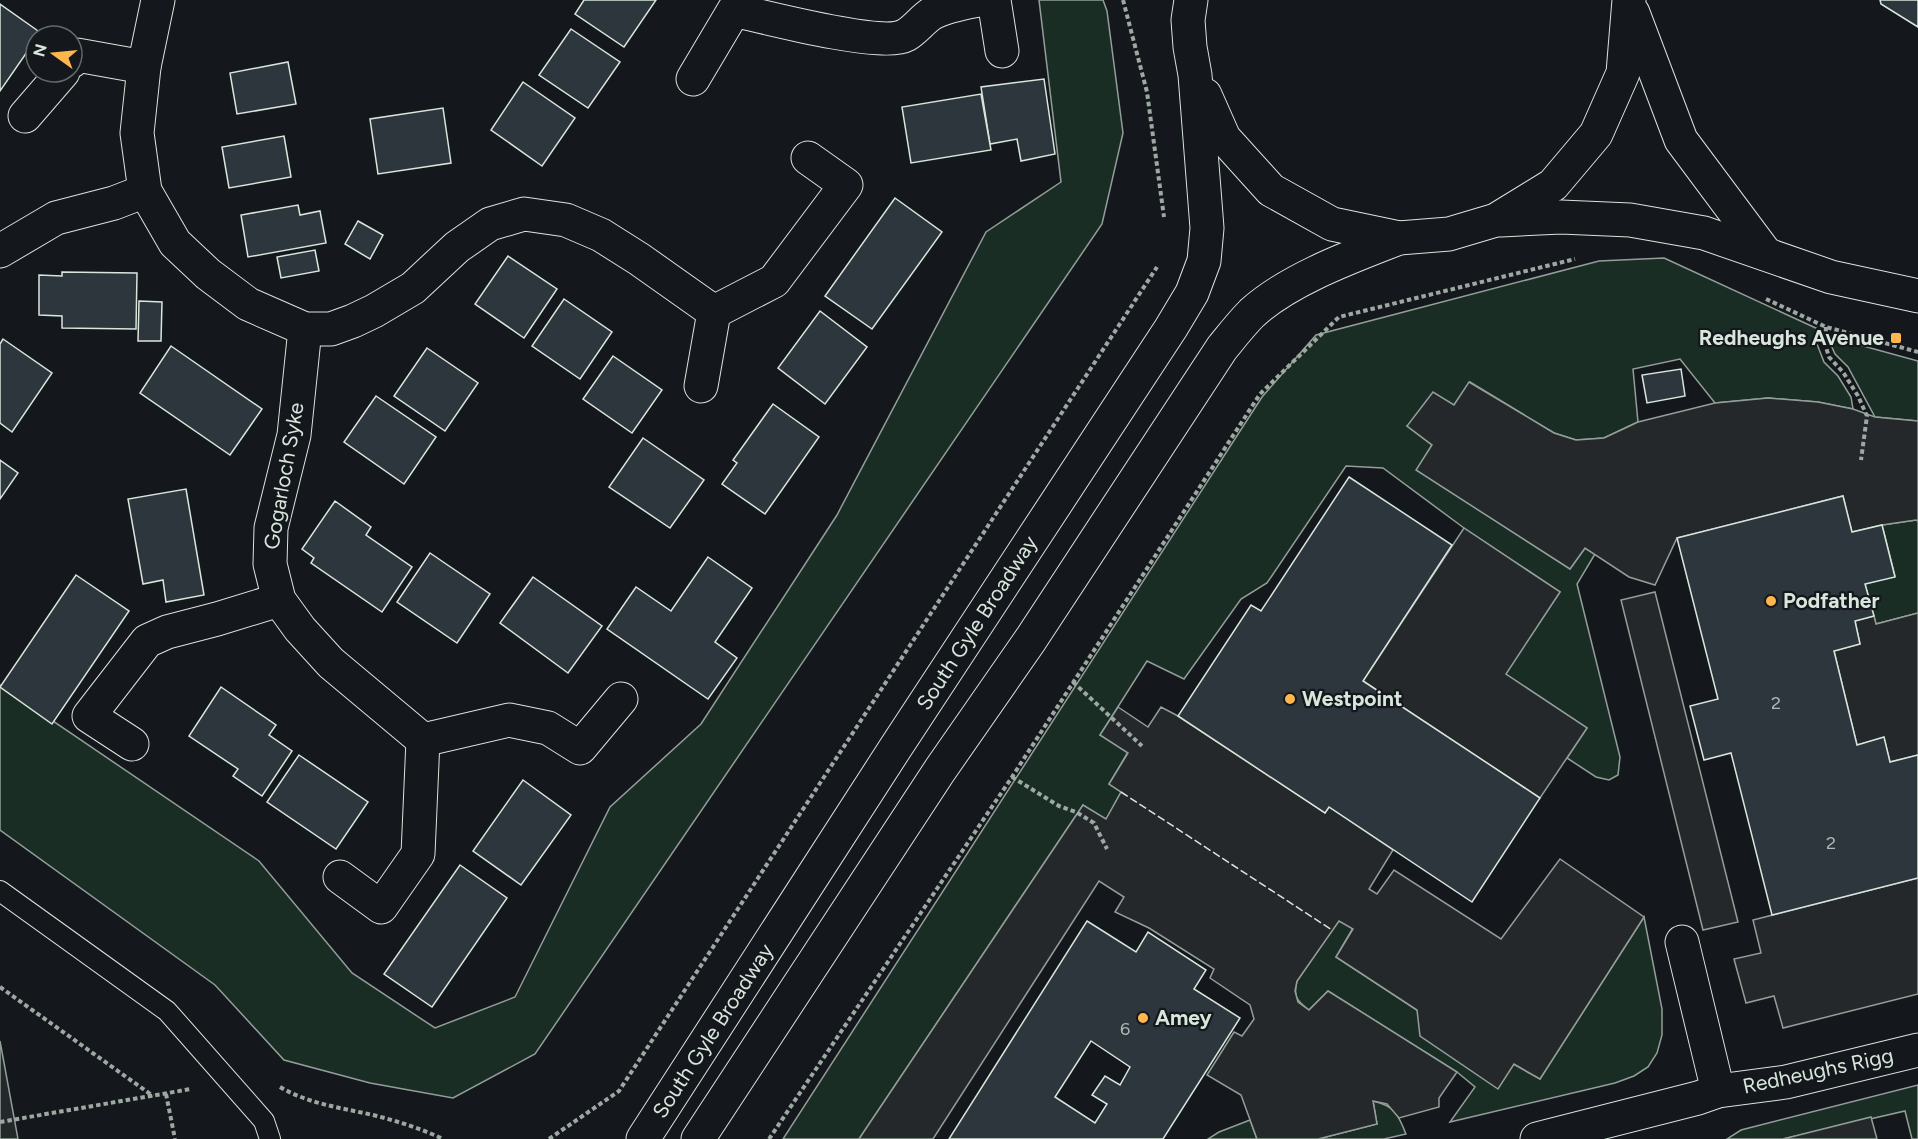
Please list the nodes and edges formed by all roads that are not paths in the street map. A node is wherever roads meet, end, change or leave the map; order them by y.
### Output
1 (158, 0) edge
2 (979, 0) edge
3 (994, 0) edge
4 (1630, 3) edge
5 (731, 5) edge
6 (1186, 6) edge
7 (1002, 51) dead end
8 (84, 56) edge
9 (144, 67) junction
10 (1195, 75) junction
11 (693, 79) dead end
12 (53, 84) edge
13 (25, 116) dead end
14 (808, 158) dead end
15 (145, 191) junction
16 (1496, 220) junction
17 (1400, 238) junction
18 (0, 250) edge
19 (1766, 254) junction
20 (1918, 296) edge
21 (714, 312) junction
22 (306, 329) junction
23 (701, 386) dead end
24 (279, 600) junction
25 (621, 699) dead end
26 (423, 740) junction
27 (132, 744) dead end
28 (340, 877) dead end
29 (0, 891) edge
30 (1682, 942) dead end
31 (1918, 1050) edge
32 (1718, 1091) junction
33 (270, 1139) edge
34 (643, 1139) edge
35 (698, 1139) edge
36 (1537, 1139) edge

1 - 9 street
2 - 5 street
3 - 7 street
4 - 16 street, South Gyle Broadway
4 - 19 street
5 - 11 street
6 - 10 street, South Gyle Broadway
8 - 9 street
9 - 15 street
10 - 17 street, South Gyle Broadway
10 - 34 street, South Gyle Broadway
12 - 13 street
14 - 21 street
15 - 18 street
15 - 22 street
16 - 17 street, South Gyle Broadway
16 - 19 street
17 - 35 street, South Gyle Broadway
19 - 20 street
21 - 22 street
21 - 23 street
22 - 24 street, Gogarloch Syke
24 - 26 street, Gogarloch Syke
24 - 27 street
25 - 26 street
26 - 28 street
29 - 33 lane
30 - 32 street, Redheughs Rigg
31 - 32 street, Redheughs Rigg
32 - 36 street, Redheughs Rigg

